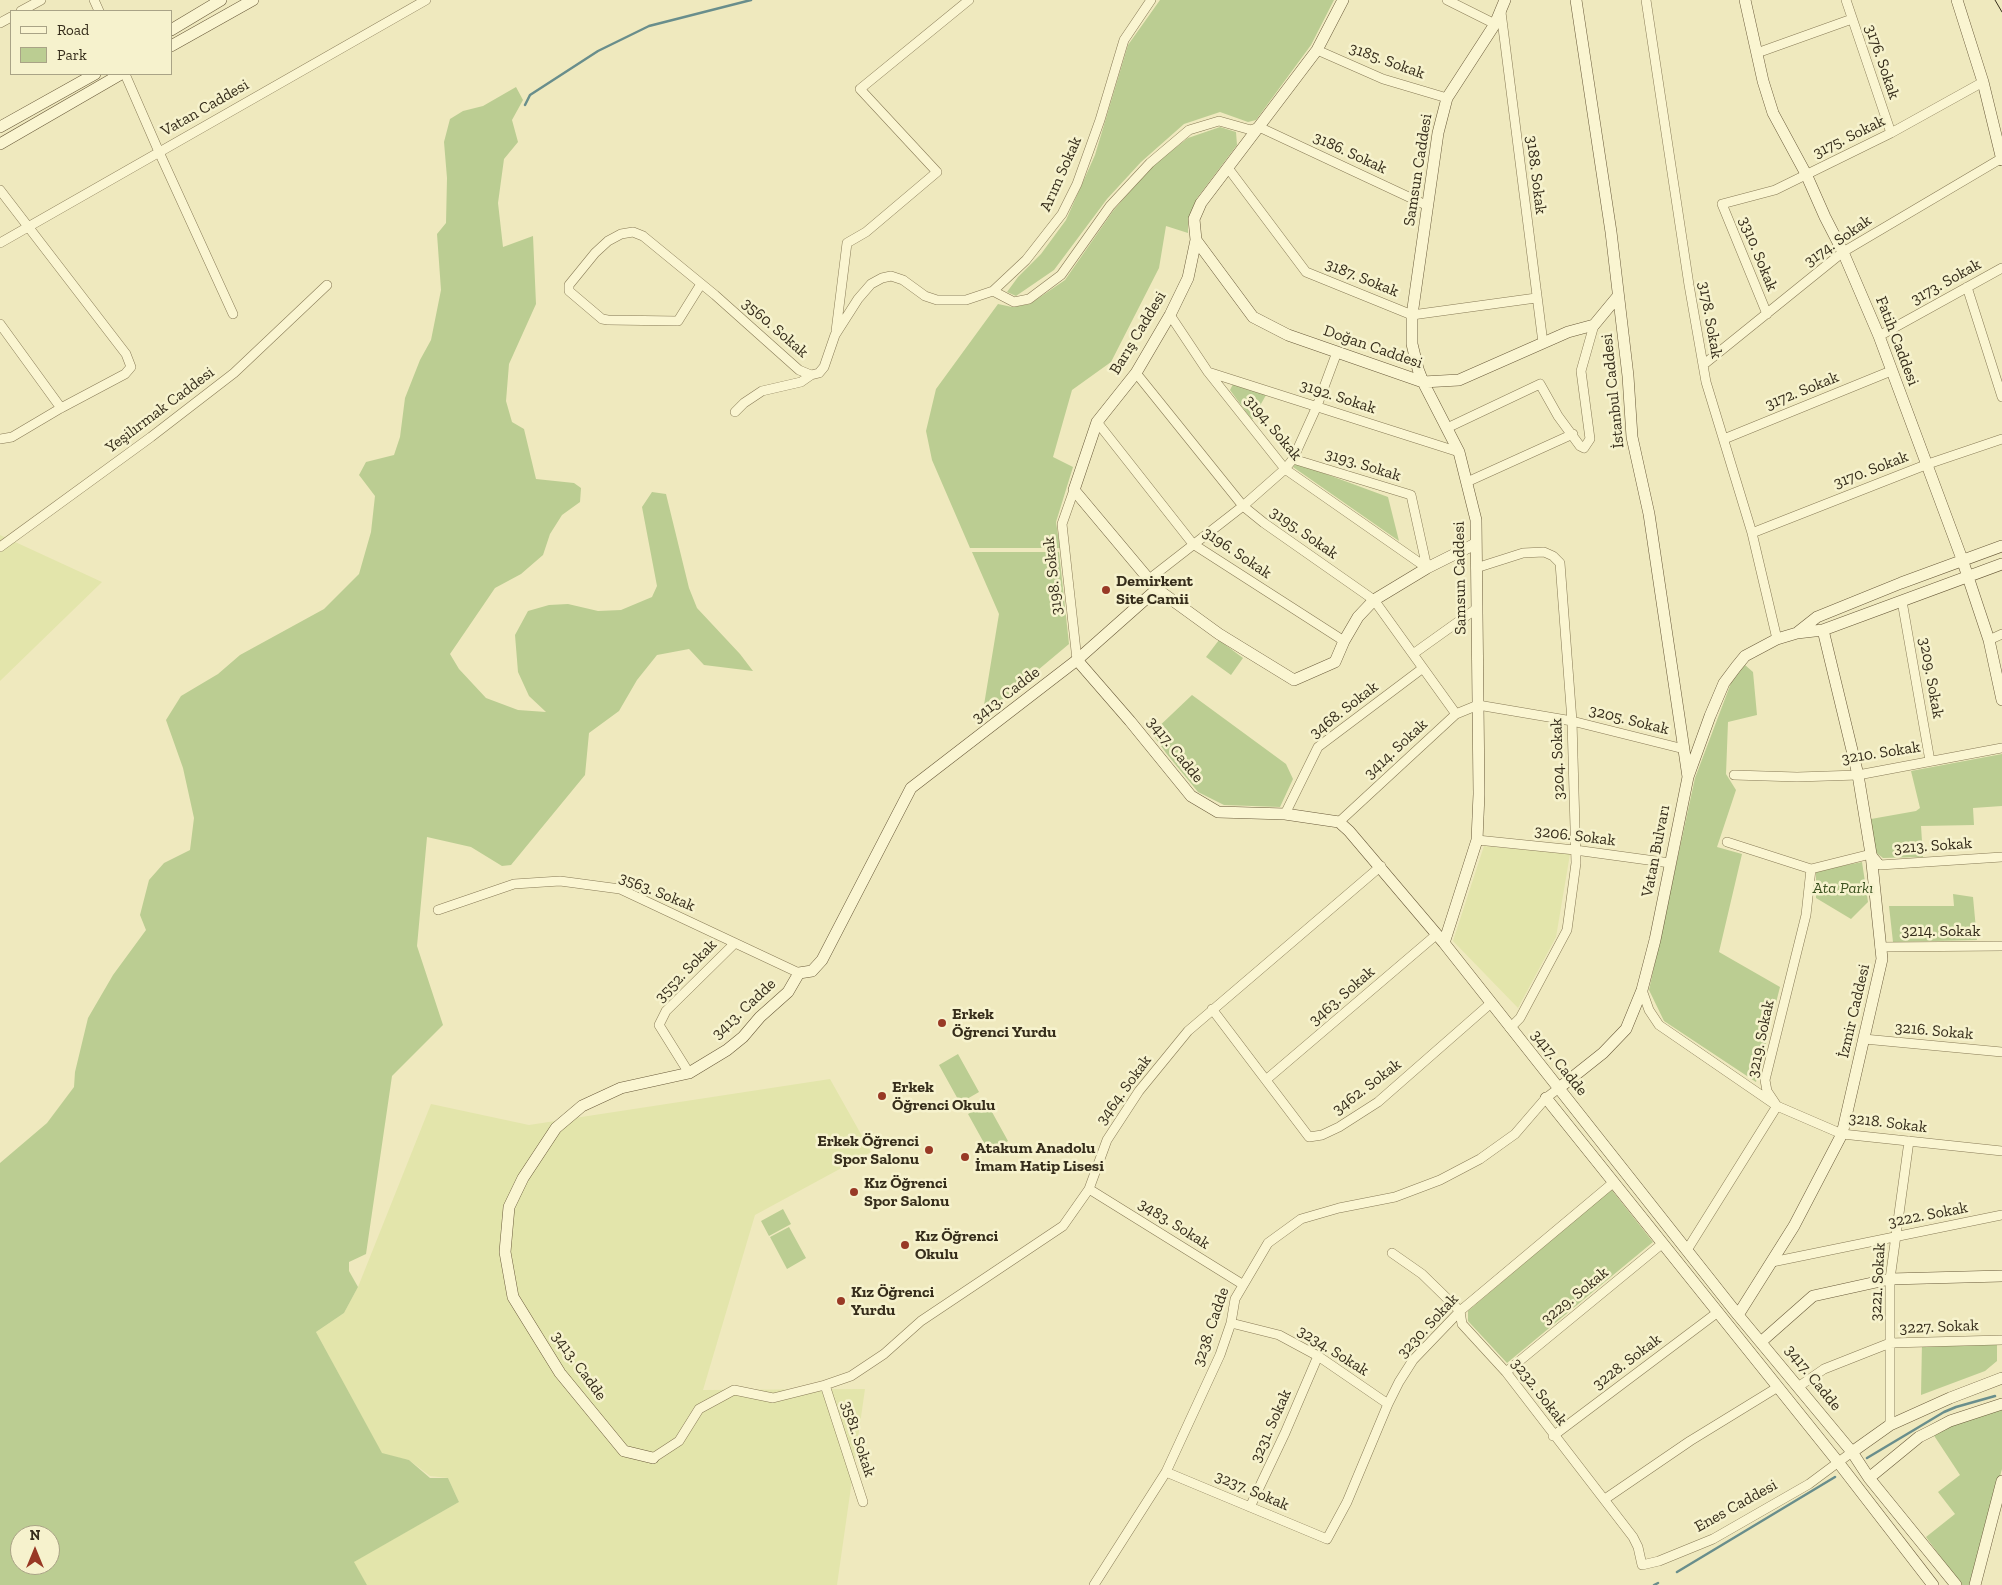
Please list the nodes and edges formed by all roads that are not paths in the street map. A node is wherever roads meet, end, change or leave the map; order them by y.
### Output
1 (41, 0) edge
2 (221, 0) edge
3 (253, 0) edge
4 (426, 0) edge
5 (969, 0) edge
6 (1151, 0) edge
7 (1343, 0) edge
8 (1447, 0) edge
9 (1576, 0) edge
10 (1646, 0) edge
11 (1745, 0) edge
12 (1846, 0) edge
13 (1957, 0) edge
14 (1503, 6) edge
15 (23, 10) edge
16 (1852, 19) junction
17 (1495, 24) junction
18 (172, 29) edge
19 (172, 45) edge
20 (1317, 50) junction
21 (1757, 53) junction
22 (93, 75) edge
23 (119, 75) edge
24 (125, 75) edge
25 (1982, 82) junction
26 (1447, 98) junction
27 (0, 127) edge
28 (1241, 127) junction
29 (1259, 127) junction
30 (1890, 133) junction
31 (0, 144) edge
32 (1244, 147) junction
33 (159, 152) junction
34 (2002, 159) edge
35 (1228, 168) junction
36 (1806, 174) junction
37 (0, 190) edge
38 (1722, 204) joint
39 (1428, 206) junction
40 (28, 228) junction
41 (1196, 240) junction
42 (0, 243) edge
43 (1843, 252) junction
44 (2002, 268) edge
45 (701, 284) junction
46 (327, 285) dead end
47 (1967, 287) junction
48 (993, 291) junction
49 (1618, 296) junction
50 (1536, 298) junction
51 (233, 314) dead end
52 (1766, 314) junction
53 (1412, 315) junction
54 (1170, 316) junction
55 (0, 324) edge
56 (1594, 325) junction
57 (835, 335) junction
58 (1879, 336) junction
59 (1543, 343) junction
60 (1337, 352) junction
61 (1703, 366) junction
62 (1891, 371) junction
63 (1208, 372) junction
64 (1136, 373) junction
65 (811, 375) junction
66 (1422, 382) junction
67 (2002, 397) edge
68 (1317, 406) junction
69 (61, 408) junction
70 (735, 412) dead end
71 (1097, 422) junction
72 (1447, 428) junction
73 (1573, 434) junction
74 (0, 439) edge
75 (1724, 439) junction
76 (2002, 439) edge
77 (1459, 452) junction
78 (1293, 459) junction
79 (1928, 464) junction
80 (1285, 469) junction
81 (1467, 482) junction
82 (1074, 490) junction
83 (1244, 506) junction
84 (1752, 533) junction
85 (1193, 544) junction
86 (1475, 544) junction
87 (2002, 546) edge
88 (0, 547) edge
89 (1962, 559) junction
90 (2002, 564) edge
91 (1427, 568) junction
92 (1476, 568) junction
93 (1968, 576) junction
94 (1148, 580) junction
95 (1157, 589) junction
96 (1374, 600) junction
97 (1902, 601) junction
98 (1476, 609) junction
99 (1823, 630) junction
100 (1797, 633) junction
101 (2002, 634) edge
102 (1777, 639) junction
103 (1989, 640) junction
104 (1344, 641) junction
105 (1413, 654) junction
106 (1077, 660) junction
107 (1422, 668) junction
108 (2002, 700) edge
109 (1478, 705) junction
110 (1456, 714) junction
111 (1572, 722) junction
112 (2002, 748) edge
113 (1684, 749) junction
114 (1930, 761) junction
115 (1734, 775) dead end
116 (1858, 775) junction
117 (1688, 777) junction
118 (1285, 814) junction
119 (1339, 822) junction
120 (1477, 840) junction
121 (1727, 842) dead end
122 (1575, 850) junction
123 (1871, 854) junction
124 (2002, 857) edge
125 (1670, 864) junction
126 (1381, 866) junction
127 (1811, 869) junction
128 (438, 910) dead end
129 (1440, 939) junction
130 (736, 943) junction
131 (2002, 946) edge
132 (1880, 947) junction
133 (799, 973) junction
134 (1642, 990) junction
135 (1491, 1003) junction
136 (1212, 1009) junction
137 (1510, 1028) junction
138 (1864, 1039) junction
139 (2002, 1052) edge
140 (689, 1073) junction
141 (1267, 1080) junction
142 (1559, 1088) junction
143 (1546, 1098) junction
144 (1777, 1106) junction
145 (1842, 1134) junction
146 (1909, 1141) junction
147 (2002, 1151) edge
148 (1614, 1182) junction
149 (1089, 1189) junction
150 (2002, 1215) edge
151 (1895, 1237) junction
152 (1663, 1243) junction
153 (1686, 1250) junction
154 (1392, 1253) dead end
155 (1772, 1262) junction
156 (2002, 1276) edge
157 (1890, 1280) junction
158 (1242, 1284) junction
159 (1460, 1311) junction
160 (1718, 1312) junction
161 (1738, 1315) junction
162 (1231, 1323) junction
163 (2002, 1340) edge
164 (1762, 1341) junction
165 (1890, 1343) junction
166 (1318, 1356) junction
167 (1506, 1372) junction
168 (2002, 1378) edge
169 (825, 1385) junction
170 (1778, 1387) junction
171 (1798, 1387) junction
172 (1388, 1404) junction
173 (2002, 1404) edge
174 (1890, 1425) junction
175 (1554, 1436) junction
176 (1852, 1452) junction
177 (653, 1458) joint
178 (1838, 1462) junction
179 (1166, 1472) junction
180 (1869, 1478) junction
181 (2002, 1481) edge
182 (1858, 1487) junction
183 (1605, 1499) junction
184 (862, 1502) dead end
185 (1250, 1507) junction
186 (1327, 1539) joint
187 (1642, 1565) joint
188 (1094, 1585) edge
189 (1932, 1585) edge
190 (1956, 1585) edge
191 (1975, 1585) edge

1 - 15 street
2 - 18 street
3 - 19 street
4 - 33 street, Vatan Caddesi
5 - 57 street
6 - 48 street, Arım Sokak
7 - 20 street, Barış Caddesi
8 - 17 street
9 - 49 street, İstanbul Caddesi
10 - 61 street, 3178. Sokak
11 - 21 street, Fatih Caddesi
12 - 16 street, 3176. Sokak
13 - 25 street
14 - 17 street, Samsun Caddesi
14 - 50 street, 3188. Sokak
16 - 21 street
16 - 30 street, 3176. Sokak
17 - 26 street, Samsun Caddesi
20 - 26 street, 3185. Sokak
20 - 29 street, Barış Caddesi
21 - 36 street, Fatih Caddesi
22 - 27 street
23 - 31 street
24 - 33 street
25 - 30 street, 3175. Sokak
25 - 34 street
26 - 39 street, Samsun Caddesi
28 - 29 street
28 - 32 street
28 - 48 street
29 - 32 street, Barış Caddesi
29 - 39 street, 3186. Sokak
30 - 36 street, 3175. Sokak
32 - 35 street, Barış Caddesi
33 - 40 street, Vatan Caddesi
33 - 51 street
34 - 43 street, 3174. Sokak
35 - 41 street, Barış Caddesi
35 - 53 street, 3187. Sokak
36 - 38 street, 3175. Sokak
36 - 43 street, Fatih Caddesi
37 - 40 street
38 - 52 street, 3310. Sokak
39 - 53 street, Samsun Caddesi
40 - 42 street, Vatan Caddesi
40 - 69 street
41 - 54 street, Barış Caddesi
41 - 60 street, Doğan Caddesi
43 - 52 street, 3174. Sokak
43 - 58 street, Fatih Caddesi
44 - 47 street, 3173. Sokak
45 - 45 street, 3560. Sokak
45 - 65 street, 3560. Sokak
46 - 88 street, Yeşilırmak Caddesi
47 - 58 street, 3173. Sokak
47 - 67 street
48 - 57 street, Arım Sokak
49 - 56 street
49 - 113 street, İstanbul Caddesi
50 - 53 street, 3187. Sokak
50 - 59 street, 3188. Sokak
52 - 61 street, 3174. Sokak
53 - 66 street, Samsun Caddesi
54 - 63 street, 3194. Sokak
54 - 64 street, Barış Caddesi
55 - 69 street
56 - 59 street, Doğan Caddesi
56 - 73 street
57 - 65 street
58 - 62 street, Fatih Caddesi
59 - 66 street, Doğan Caddesi
60 - 66 street, Doğan Caddesi
60 - 68 street
61 - 75 street, 3178. Sokak
62 - 75 street, 3172. Sokak
62 - 79 street, Fatih Caddesi
63 - 68 street, 3192. Sokak
63 - 80 street, 3194. Sokak
64 - 71 street, Barış Caddesi
64 - 83 street, 3195. Sokak
65 - 70 street, 3560. Sokak
66 - 72 street, Samsun Caddesi
68 - 77 street, 3192. Sokak
68 - 78 street
69 - 74 street
71 - 82 street, Barış Caddesi
71 - 85 street, 3196. Sokak
72 - 73 street
72 - 77 street, Samsun Caddesi
73 - 81 street
75 - 84 street, 3178. Sokak
76 - 79 street, 3170. Sokak
77 - 81 street, Samsun Caddesi
78 - 80 street
78 - 91 street, 3193. Sokak
79 - 84 street, 3170. Sokak
79 - 89 street, Fatih Caddesi
80 - 83 street
80 - 91 street, 3194. Sokak
81 - 86 street, Samsun Caddesi
82 - 94 street
82 - 106 street, 3198. Sokak
83 - 85 street
83 - 96 street, 3195. Sokak
84 - 102 street, 3178. Sokak
85 - 94 street
85 - 104 street, 3196. Sokak
86 - 91 street
86 - 92 street, Samsun Caddesi
87 - 89 street, Vatan Bulvarı
89 - 93 street, Fatih Caddesi
89 - 100 street, Vatan Bulvarı
90 - 93 street, Vatan Bulvarı
91 - 96 street
92 - 98 street, Samsun Caddesi
92 - 111 street, 3204. Sokak
93 - 97 street, Vatan Bulvarı
93 - 103 street, Fatih Caddesi
94 - 95 street
95 - 104 street
95 - 106 street, 3413. Cadde
96 - 104 street
96 - 105 street, 3195. Sokak
97 - 99 street, Vatan Bulvarı
97 - 114 street, 3209. Sokak
98 - 105 street
98 - 109 street, Samsun Caddesi
99 - 100 street, Vatan Bulvarı
99 - 116 street, İzmir Caddesi
100 - 102 street, Vatan Bulvarı
101 - 103 street
102 - 117 street, Vatan Bulvarı
103 - 108 street, Fatih Caddesi
105 - 107 street, 3195. Sokak
106 - 118 street, 3417. Cadde
106 - 133 street, 3413. Cadde
107 - 110 street, 3195. Sokak
107 - 118 street, 3468. Sokak
109 - 110 street, 3414. Sokak
109 - 111 street, 3205. Sokak
109 - 120 street, Samsun Caddesi
110 - 119 street, 3414. Sokak
111 - 113 street, 3205. Sokak
111 - 122 street, 3204. Sokak
112 - 114 street, 3210. Sokak
113 - 117 street, İstanbul Caddesi
114 - 116 street, 3210. Sokak
115 - 116 street, 3210. Sokak
116 - 123 street, İzmir Caddesi
117 - 125 street, Vatan Bulvarı
118 - 119 street, 3417. Cadde
119 - 126 street, 3417. Cadde
120 - 122 street, 3206. Sokak
120 - 129 street, Samsun Caddesi
121 - 127 street
122 - 125 street, 3206. Sokak
122 - 137 street, 3204. Sokak
123 - 124 street, 3213. Sokak
123 - 127 street, 3213. Sokak
123 - 132 street, İzmir Caddesi
125 - 134 street, Vatan Bulvarı
126 - 129 street, 3417. Cadde
126 - 136 street, 3464. Sokak
127 - 144 street, 3219. Sokak
128 - 130 street, 3563. Sokak
129 - 135 street, 3417. Cadde
129 - 141 street, 3463. Sokak
130 - 133 street, 3563. Sokak
130 - 140 street, 3552. Sokak
131 - 132 street, 3214. Sokak
132 - 138 street, İzmir Caddesi
133 - 140 street, 3413. Cadde
134 - 142 street, Vatan Bulvarı
134 - 144 street, 3218. Sokak
135 - 137 street, 3417. Cadde
135 - 141 street, 3462. Sokak
136 - 141 street, 3462. Sokak
136 - 149 street, 3464. Sokak
137 - 142 street, 3417. Cadde
138 - 139 street, 3216. Sokak
138 - 145 street, İzmir Caddesi
140 - 177 street, 3413. Cadde
142 - 143 street, 3238. Cadde
142 - 153 street, 3417. Cadde
143 - 148 street, 3417. Cadde
143 - 158 street, 3238. Cadde
144 - 145 street, 3218. Sokak
144 - 153 street
145 - 146 street, 3218. Sokak
145 - 155 street, İzmir Caddesi
146 - 147 street, 3218. Sokak
146 - 151 street, 3221. Sokak
148 - 152 street, 3417. Cadde
148 - 159 street, 3230. Sokak
149 - 158 street, 3483. Sokak
149 - 169 street, 3464. Sokak
150 - 151 street, 3222. Sokak
151 - 155 street, 3222. Sokak
151 - 157 street, 3221. Sokak
152 - 160 street, 3417. Cadde
152 - 167 street, 3229. Sokak
153 - 161 street, 3417. Cadde
154 - 159 street, 3232. Sokak
155 - 161 street, İzmir Caddesi
156 - 157 street
157 - 164 street
157 - 165 street, 3221. Sokak
158 - 162 street, 3238. Cadde
159 - 167 street, 3232. Sokak
159 - 172 street, 3230. Sokak
160 - 170 street, 3417. Cadde
160 - 175 street, 3228. Sokak
161 - 164 street, 3417. Cadde
162 - 166 street, 3234. Sokak
162 - 179 street, 3238. Cadde
163 - 165 street, 3227. Sokak
164 - 171 street, 3417. Cadde
165 - 171 street, 3227. Sokak
165 - 174 street, 3221. Sokak
166 - 172 street, 3234. Sokak
166 - 185 street, 3231. Sokak
167 - 175 street, 3232. Sokak
168 - 174 street
169 - 177 street, 3464. Sokak
169 - 184 street, 3581. Sokak
170 - 178 street, 3417. Cadde
170 - 183 street
171 - 176 street, 3417. Cadde
172 - 186 street, 3230. Sokak
173 - 180 street
174 - 176 street
175 - 183 street, 3232. Sokak
176 - 178 street, Enes Caddesi
176 - 180 street, 3417. Cadde
178 - 182 street, 3417. Cadde
178 - 187 street, Enes Caddesi
179 - 185 street, 3237. Sokak
179 - 188 street, 3238. Cadde
180 - 182 street
180 - 190 street, 3417. Cadde
181 - 191 street
182 - 189 street, 3417. Cadde
183 - 187 street, 3232. Sokak
185 - 186 street, 3237. Sokak

